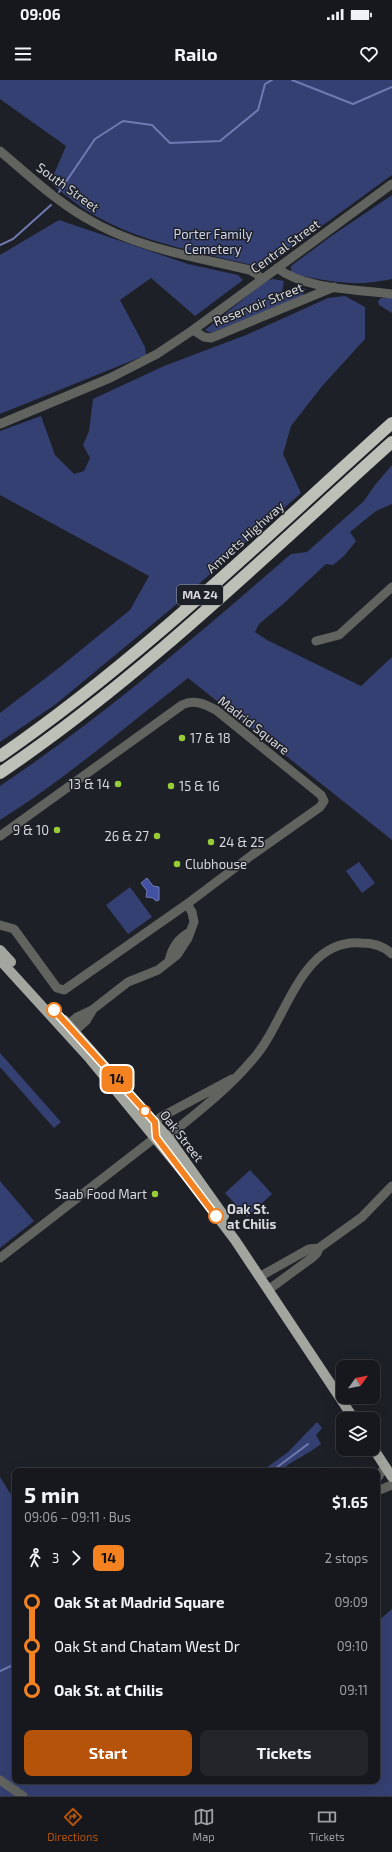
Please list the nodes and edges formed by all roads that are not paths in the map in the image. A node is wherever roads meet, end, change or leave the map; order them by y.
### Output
1 (0, 151) edge
2 (392, 184) edge
3 (277, 268) junction
4 (261, 280) junction
5 (306, 281) junction
6 (334, 287) junction
7 (392, 294) edge
8 (304, 300) junction
9 (193, 330) junction
10 (392, 423) edge
11 (0, 424) edge
12 (392, 442) edge
13 (392, 587) edge
14 (316, 641) dead end
15 (0, 756) edge
16 (0, 773) edge
17 (0, 836) edge
18 (187, 904) junction
19 (0, 925) edge
20 (0, 950) edge
21 (392, 954) edge
22 (0, 960) edge
23 (68, 1030) junction
24 (234, 1078) junction
25 (155, 1122) junction
26 (156, 1137) junction
27 (167, 1137) junction
28 (392, 1186) edge
29 (235, 1240) junction
30 (319, 1248) junction
31 (0, 1258) edge
32 (259, 1277) junction
33 (268, 1290) junction
34 (349, 1412) edge
35 (378, 1456) edge
36 (385, 1466) junction
37 (380, 1474) edge
38 (392, 1477) edge
39 (392, 1485) edge
40 (380, 1490) edge
41 (0, 1780) edge
42 (23, 1796) edge

1 - 4 street, South Street
2 - 3 street, Central Street
3 - 4 street, Central Street
3 - 5 street
4 - 9 street, Central Street
5 - 6 street
5 - 8 street
6 - 7 street
6 - 8 street, Reservoir Street
8 - 9 street, Reservoir Street
9 - 11 street, Central Street
10 - 15 highway, Amvets Highway / MA 24
12 - 16 highway, MA 24
13 - 14 street
17 - 18 street, Madrid Square
18 - 19 street, Madrid Square
18 - 23 street
20 - 23 main road, Oak Street
21 - 24 street
22 - 23 main road, Oak Street
23 - 25 main road, Oak Street
23 - 26 main road, Oak Street
24 - 25 street
24 - 27 street
25 - 26 street
25 - 27 main road, Oak Street
26 - 27 street
26 - 29 main road, Oak Street
26 - 31 street
27 - 29 main road, Oak Street
28 - 30 street
29 - 32 main road, Oak Street
30 - 32 street
30 - 33 street
32 - 33 main road, Oak Street
33 - 34 main road, Oak Street
35 - 36 main road
36 - 37 street
36 - 38 main road
39 - 40 street
41 - 42 street

